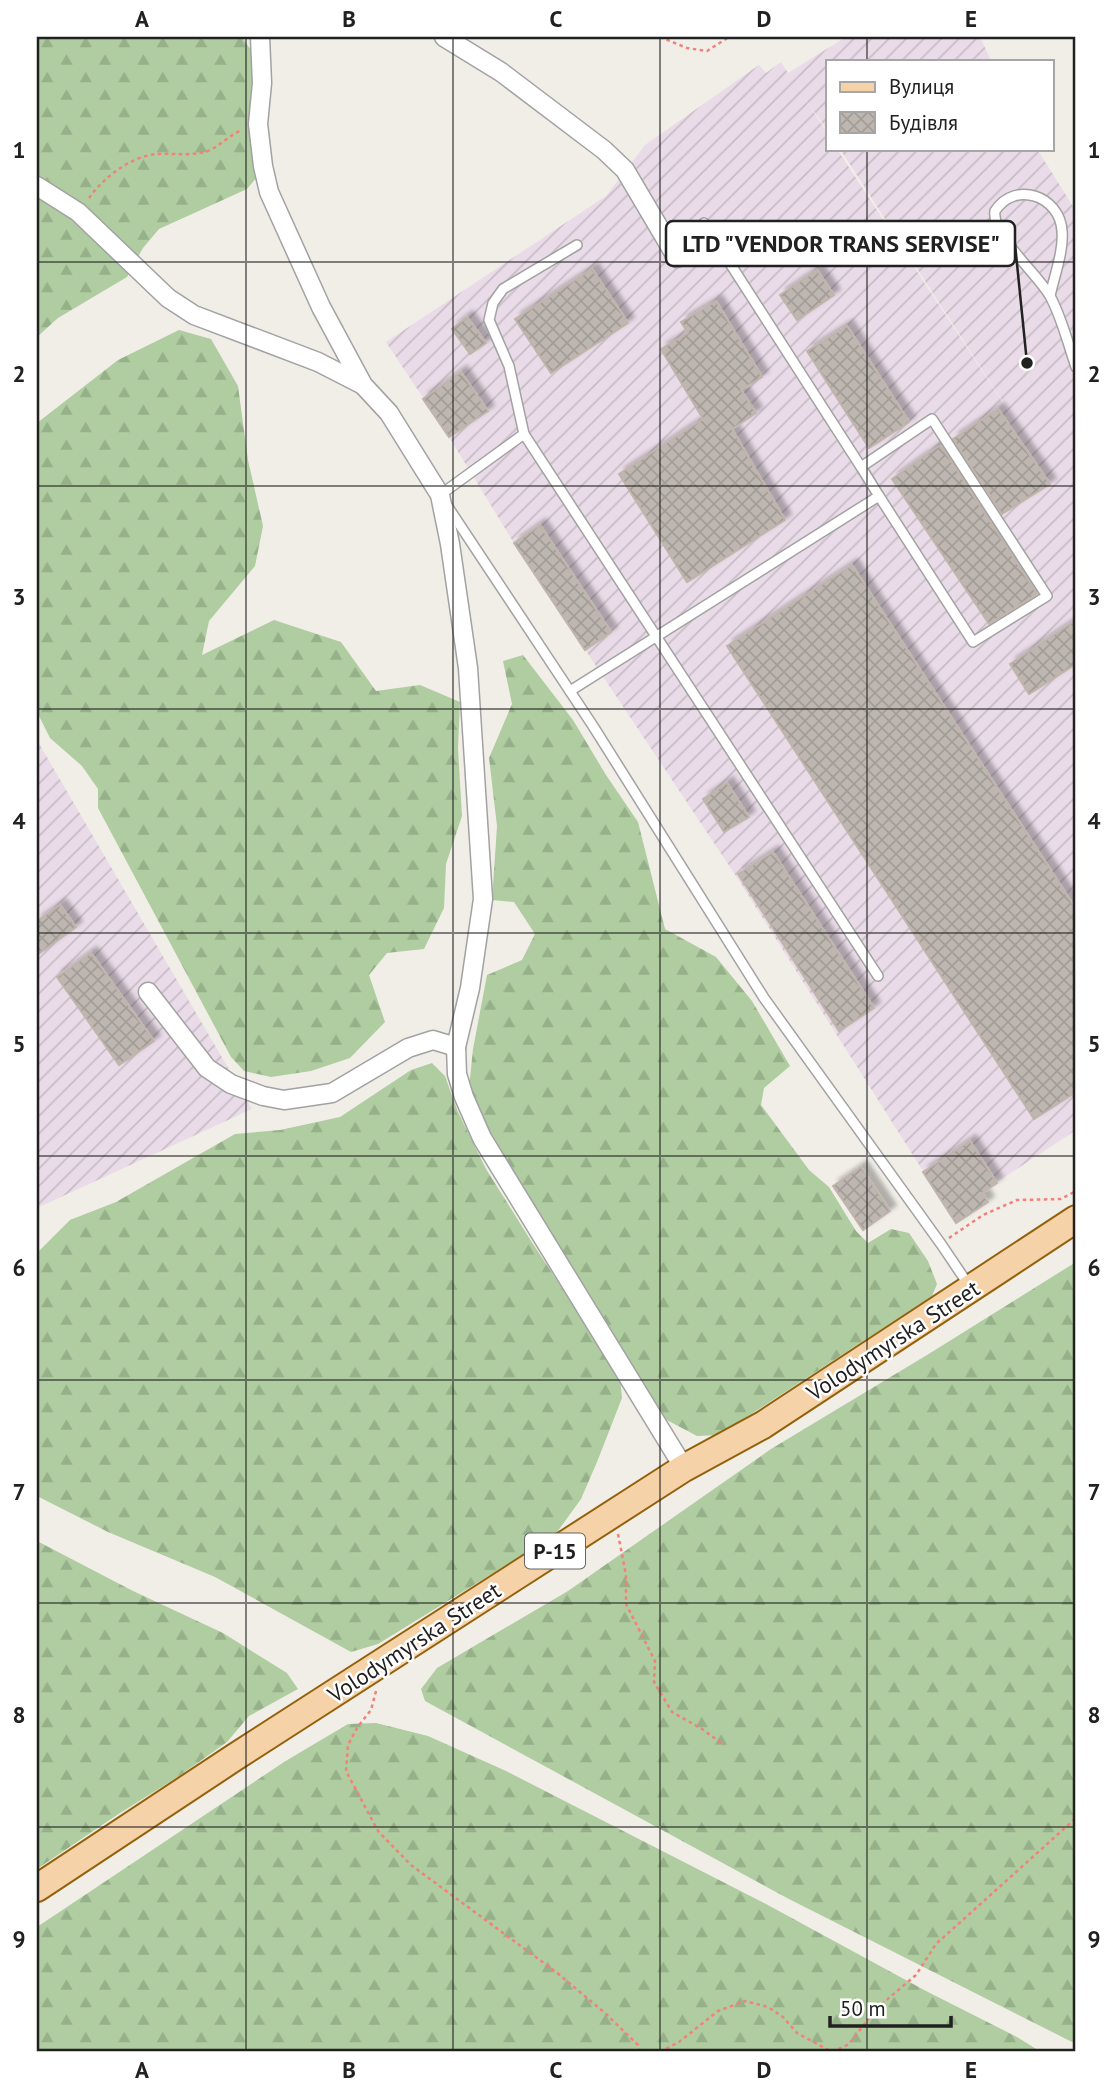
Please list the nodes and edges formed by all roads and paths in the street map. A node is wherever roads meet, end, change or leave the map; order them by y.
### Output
1 (260, 37) edge
2 (444, 37) edge
3 (660, 37) edge
4 (729, 37) edge
5 (258, 124) junction
6 (37, 186) edge
7 (78, 212) junction
8 (704, 223) dead end
9 (577, 245) dead end
10 (677, 258) dead end
11 (1050, 296) junction
12 (1076, 367) edge
13 (363, 385) junction
14 (524, 434) junction
15 (861, 467) junction
16 (440, 495) junction
17 (879, 496) junction
18 (655, 636) junction
19 (570, 691) junction
20 (878, 975) dead end
21 (148, 992) dead end
22 (456, 1047) junction
23 (1076, 1191) edge
24 (1076, 1219) edge
25 (941, 1244) junction
26 (971, 1289) junction
27 (684, 1468) junction
28 (614, 1514) junction
29 (381, 1664) junction
30 (724, 1745) dead end
31 (1076, 1818) edge
32 (37, 1888) edge
33 (640, 2052) edge
34 (660, 2052) edge

1 - 5 street
2 - 10 street
3 - 4 path
5 - 7 path
5 - 13 street
6 - 7 street
7 - 13 street
8 - 15 lane
9 - 14 lane
11 - 11 lane
11 - 12 lane
13 - 16 street
14 - 16 lane
14 - 18 lane
15 - 17 lane
15 - 17 lane
16 - 19 lane
16 - 22 street
17 - 18 lane
18 - 19 lane
18 - 20 lane
19 - 25 lane
21 - 22 street
22 - 27 street
23 - 25 path
24 - 26 main road, Volodymyrska Street / Р-15
25 - 26 lane
26 - 27 main road, Volodymyrska Street / Р-15
27 - 28 main road, Volodymyrska Street / Р-15
28 - 29 main road, Volodymyrska Street / Р-15
28 - 30 path
29 - 32 main road, Volodymyrska Street / Р-15
29 - 33 path
31 - 34 path

